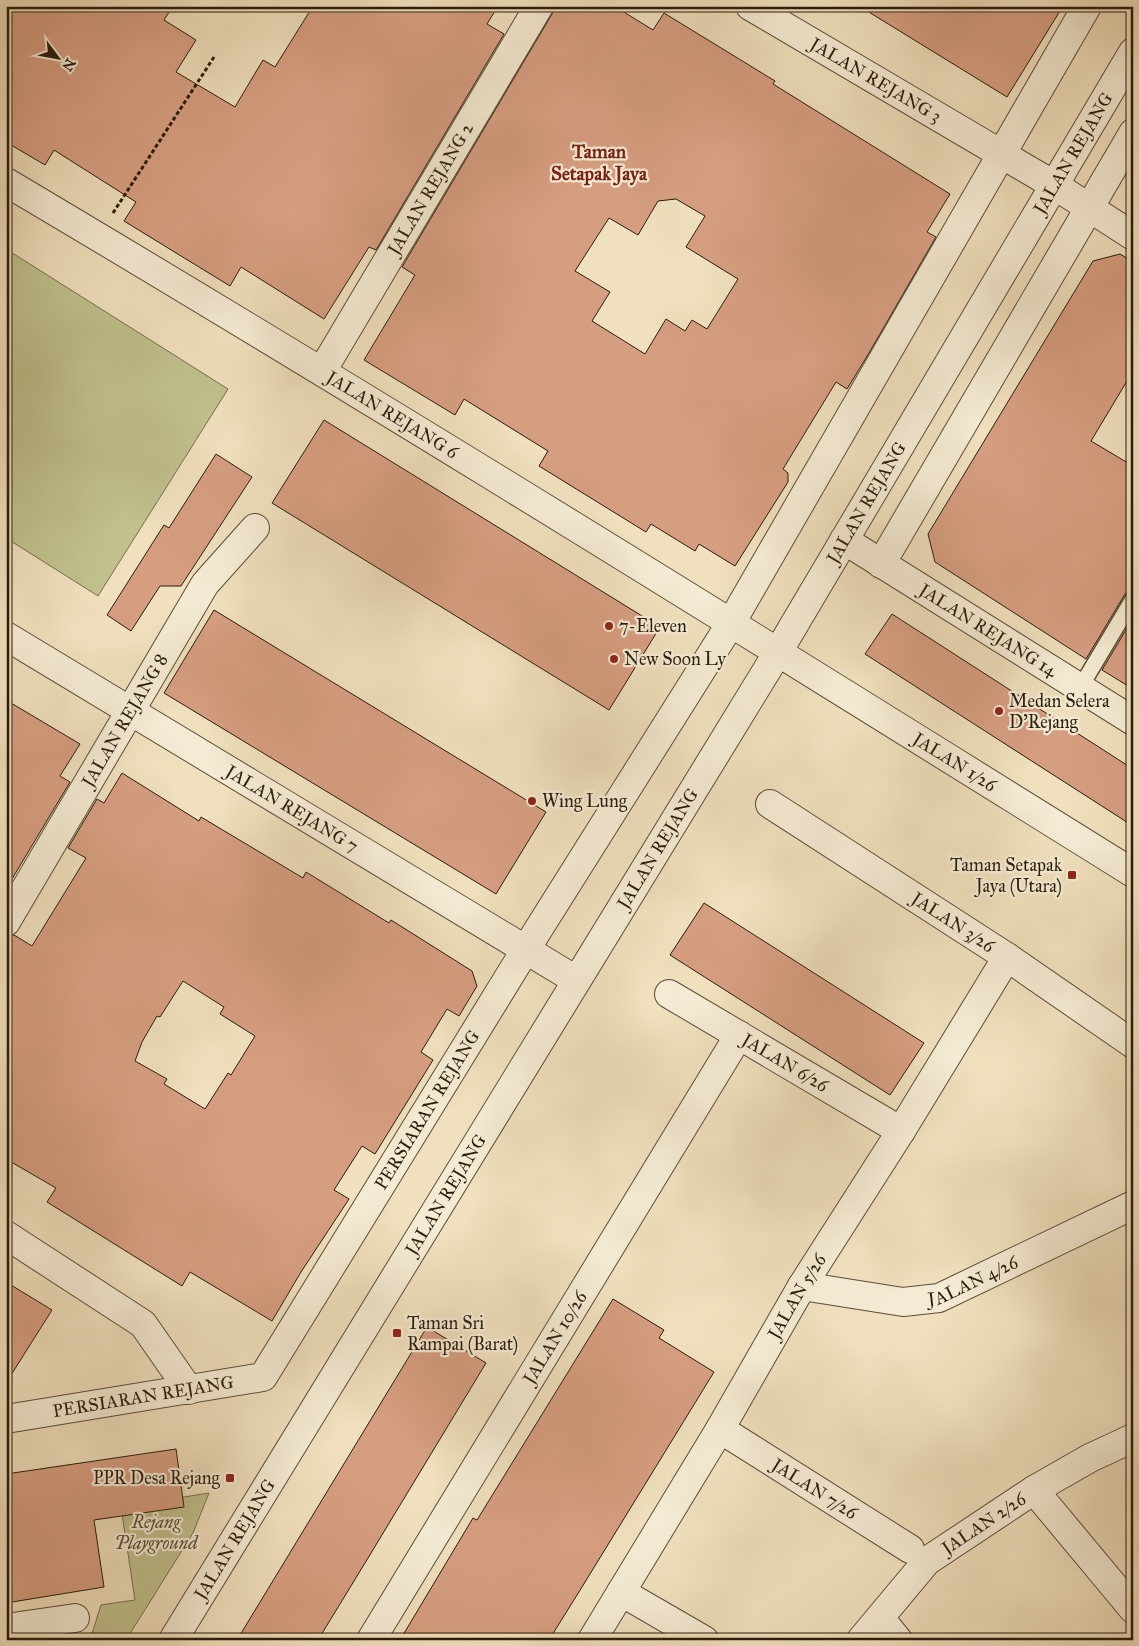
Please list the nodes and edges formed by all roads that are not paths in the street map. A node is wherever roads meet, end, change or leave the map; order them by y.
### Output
1 (539, 6) edge
2 (750, 6) edge
3 (1087, 6) edge
4 (1133, 52) edge
5 (1133, 133) edge
6 (1002, 154) junction
7 (6, 182) edge
8 (1054, 185) junction
9 (1090, 208) junction
10 (1133, 236) edge
11 (322, 371) junction
12 (255, 528) dead end
13 (844, 540) junction
14 (881, 564) junction
15 (1133, 599) edge
16 (731, 623) junction
17 (6, 636) edge
18 (778, 652) junction
19 (1080, 688) junction
20 (130, 711) junction
21 (1133, 721) edge
22 (770, 804) dead end
23 (1133, 873) edge
24 (6, 922) edge
25 (526, 949) junction
26 (1007, 957) junction
27 (576, 980) junction
28 (669, 994) dead end
29 (739, 1035) junction
30 (1133, 1044) edge
31 (901, 1132) junction
32 (1133, 1205) edge
33 (6, 1235) edge
34 (802, 1286) junction
35 (189, 1390) junction
36 (6, 1419) edge
37 (720, 1429) junction
38 (1133, 1438) edge
39 (1034, 1490) junction
40 (910, 1549) dead end
41 (621, 1592) junction
42 (1133, 1609) edge
43 (75, 1618) dead end
44 (880, 1618) junction
45 (6, 1628) edge
46 (173, 1640) edge
47 (371, 1640) edge
48 (592, 1640) edge
49 (704, 1640) edge
50 (861, 1640) edge
51 (898, 1640) edge

1 - 11 street, JALAN REJANG 2
2 - 6 street, JALAN REJANG 3
3 - 6 street, PERSIARAN REJANG
4 - 8 street, JALAN REJANG
5 - 9 street
6 - 8 street, JALAN REJANG 3
6 - 16 street, PERSIARAN REJANG
7 - 11 street, JALAN REJANG 6
8 - 9 street, JALAN REJANG 3
8 - 13 street, JALAN REJANG
9 - 10 street, JALAN REJANG 3
9 - 14 street
11 - 16 street, JALAN REJANG 6
12 - 20 street, JALAN REJANG 8
13 - 14 street, JALAN REJANG 14
13 - 18 street, JALAN REJANG
14 - 19 street, JALAN REJANG 14
15 - 19 lane
16 - 18 street, JALAN REJANG 6
16 - 25 street, PERSIARAN REJANG
17 - 20 street, JALAN REJANG 7
18 - 23 street, JALAN 1/26
18 - 27 street, JALAN REJANG
19 - 21 street, JALAN REJANG 14
20 - 24 street, JALAN REJANG 8
20 - 25 street, JALAN REJANG 7
22 - 26 street, JALAN 3/26
25 - 27 street, JALAN REJANG 7
25 - 35 street, PERSIARAN REJANG
26 - 30 street, JALAN 3/26
26 - 31 street, JALAN 5/26
27 - 46 street, JALAN REJANG
28 - 29 street, JALAN 6/26
29 - 31 street, JALAN 6/26
29 - 47 street, JALAN 10/26
31 - 34 street, JALAN 5/26
32 - 34 street, JALAN 4/26
33 - 35 street
34 - 37 street, JALAN 5/26
35 - 36 street, PERSIARAN REJANG
37 - 40 street, JALAN 7/26
37 - 41 street, JALAN 5/26
38 - 39 street, JALAN 2/26
39 - 42 street
39 - 44 street, JALAN 2/26
41 - 48 street, JALAN 5/26
41 - 49 street
43 - 45 street
44 - 50 street, JALAN 2/26
44 - 51 street

